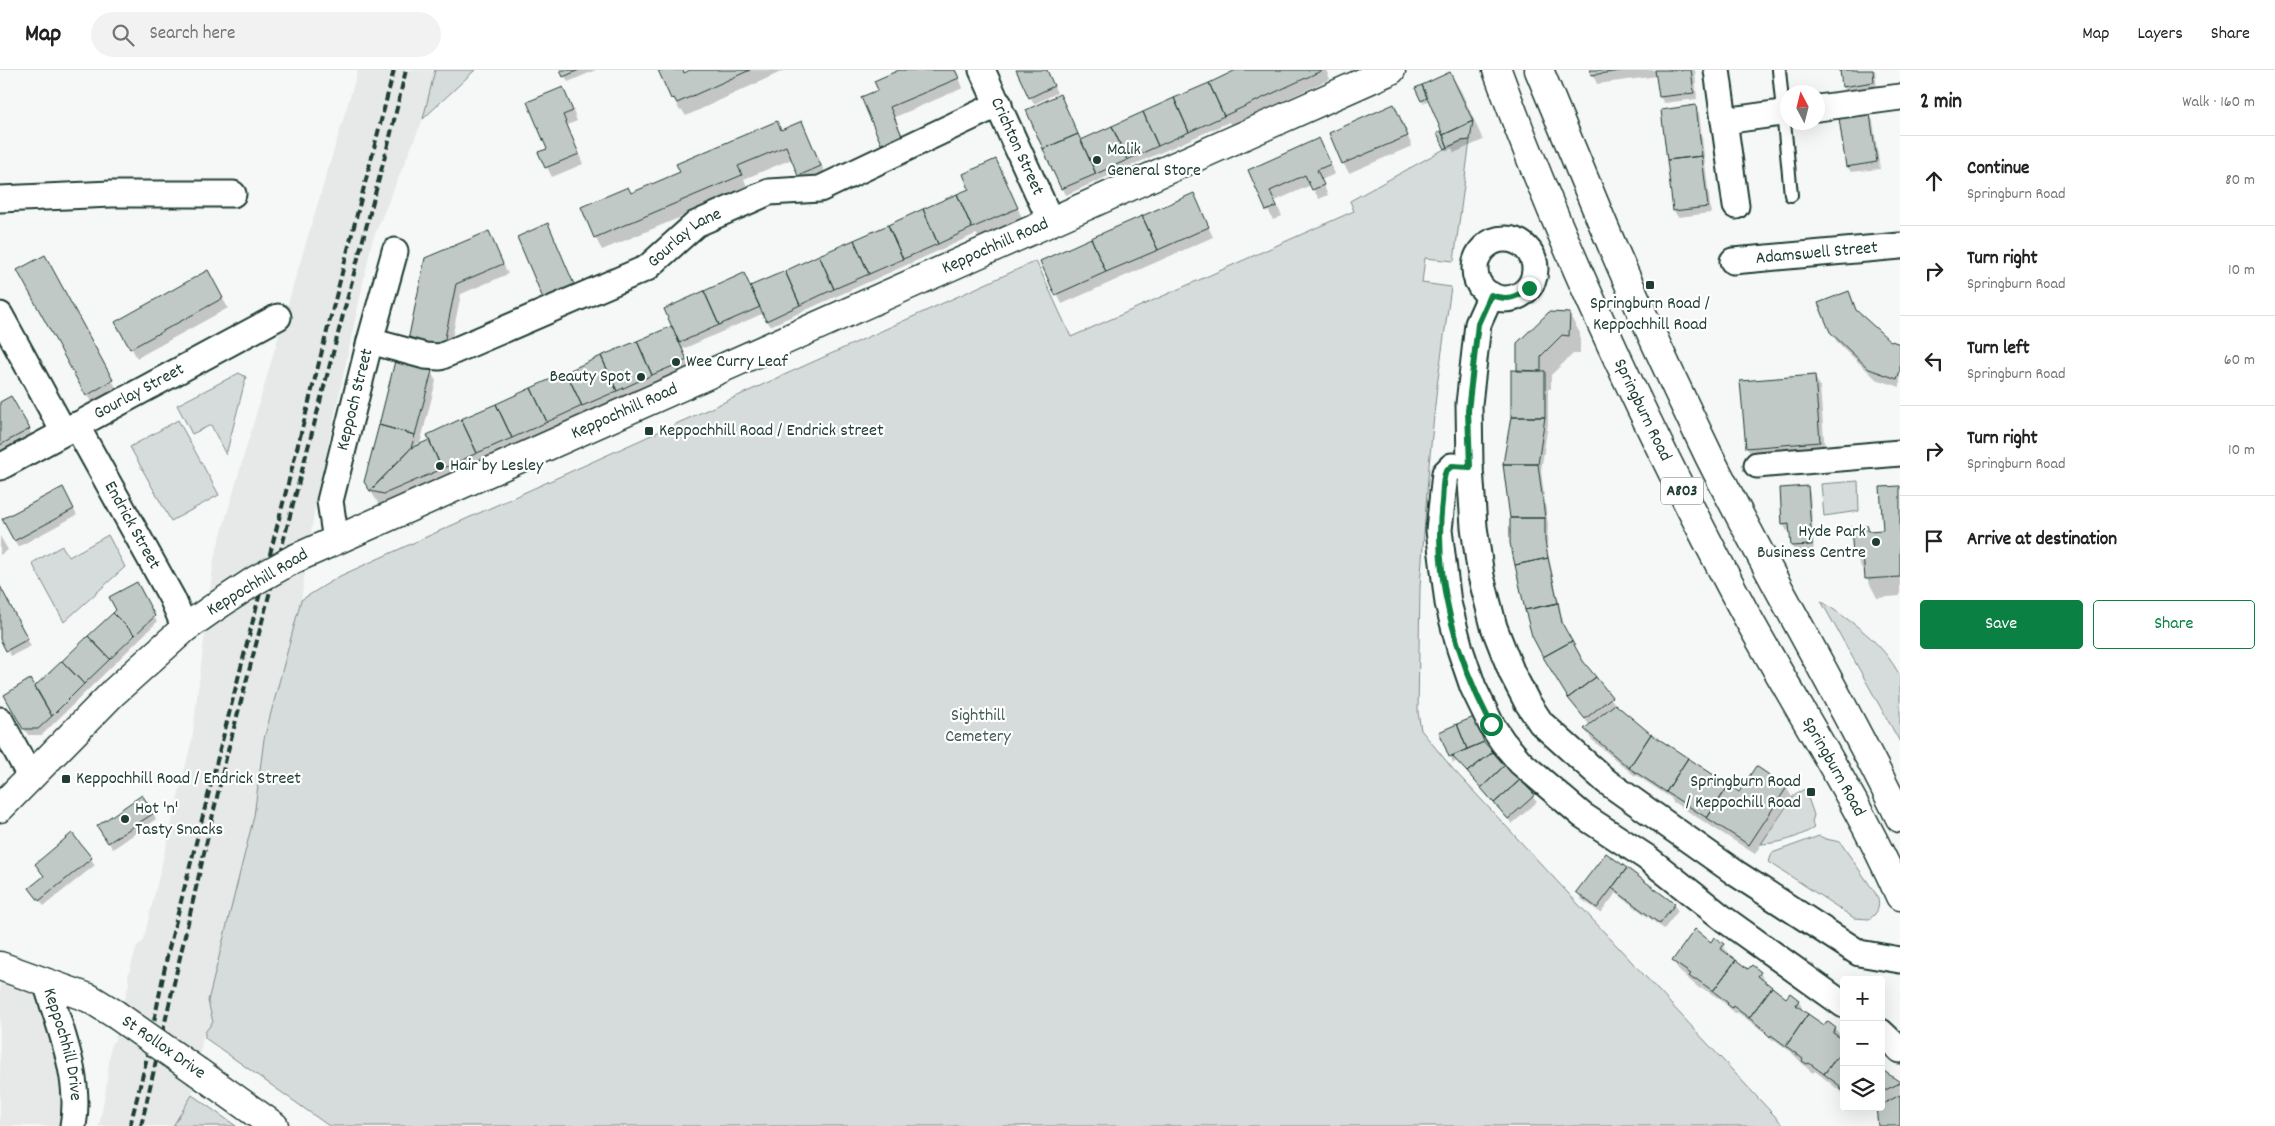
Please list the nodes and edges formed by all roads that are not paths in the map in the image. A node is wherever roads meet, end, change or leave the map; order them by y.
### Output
1 (982, 70) edge
2 (1391, 70) edge
3 (1496, 70) edge
4 (1539, 70) edge
5 (1717, 70) edge
6 (1779, 70) edge
7 (1355, 77) edge
8 (1781, 85) edge
9 (1900, 97) edge
10 (999, 104) junction
11 (1825, 107) edge
12 (1780, 113) edge
13 (1724, 120) junction
14 (1786, 130) edge
15 (233, 194) dead end
16 (1790, 195) dead end
17 (0, 199) edge
18 (1736, 206) dead end
19 (1051, 222) junction
20 (1900, 246) edge
21 (394, 256) dead end
22 (1733, 261) dead end
23 (1491, 295) dead end
24 (0, 315) edge
25 (278, 317) dead end
26 (370, 341) junction
27 (70, 428) junction
28 (1900, 453) edge
29 (1757, 465) dead end
30 (0, 467) edge
31 (1470, 467) junction
32 (336, 540) junction
33 (185, 628) junction
34 (0, 720) edge
35 (30, 776) junction
36 (0, 808) edge
37 (1900, 818) edge
38 (1900, 896) edge
39 (1900, 960) edge
40 (0, 966) edge
41 (46, 982) junction
42 (1840, 1002) edge
43 (1885, 1036) edge
44 (1900, 1050) edge
45 (73, 1126) edge
46 (274, 1126) edge

1 - 10 street, Crichton Street
2 - 7 street, Keppochhill Road
3 - 38 street, Springburn Road / A803
4 - 37 street, Springburn Road / A803
5 - 13 street
6 - 8 lane
7 - 19 street, Keppochhill Road
9 - 11 street
10 - 19 street, Crichton Street
10 - 26 street, Gourlay Lane
12 - 13 street
13 - 18 street
14 - 16 lane
15 - 17 street
19 - 32 street, Keppochhill Road
20 - 22 street, Adamswell Street
21 - 26 street, Keppoch Street
23 - 31 street
24 - 27 street, Endrick Street
25 - 27 street, Gourlay Street
26 - 32 street, Keppoch Street
27 - 30 street, Gourlay Street
27 - 33 street, Endrick Street
28 - 29 street
31 - 39 street
31 - 42 street
32 - 33 street, Keppochhill Road, bridge
33 - 35 street, Keppochhill Road
34 - 35 street
35 - 36 street, Keppochhill Road
40 - 41 street, Keppochhill Drive
41 - 45 street, Keppochhill Drive
41 - 46 street, St Rollox Drive, bridge
43 - 44 street

